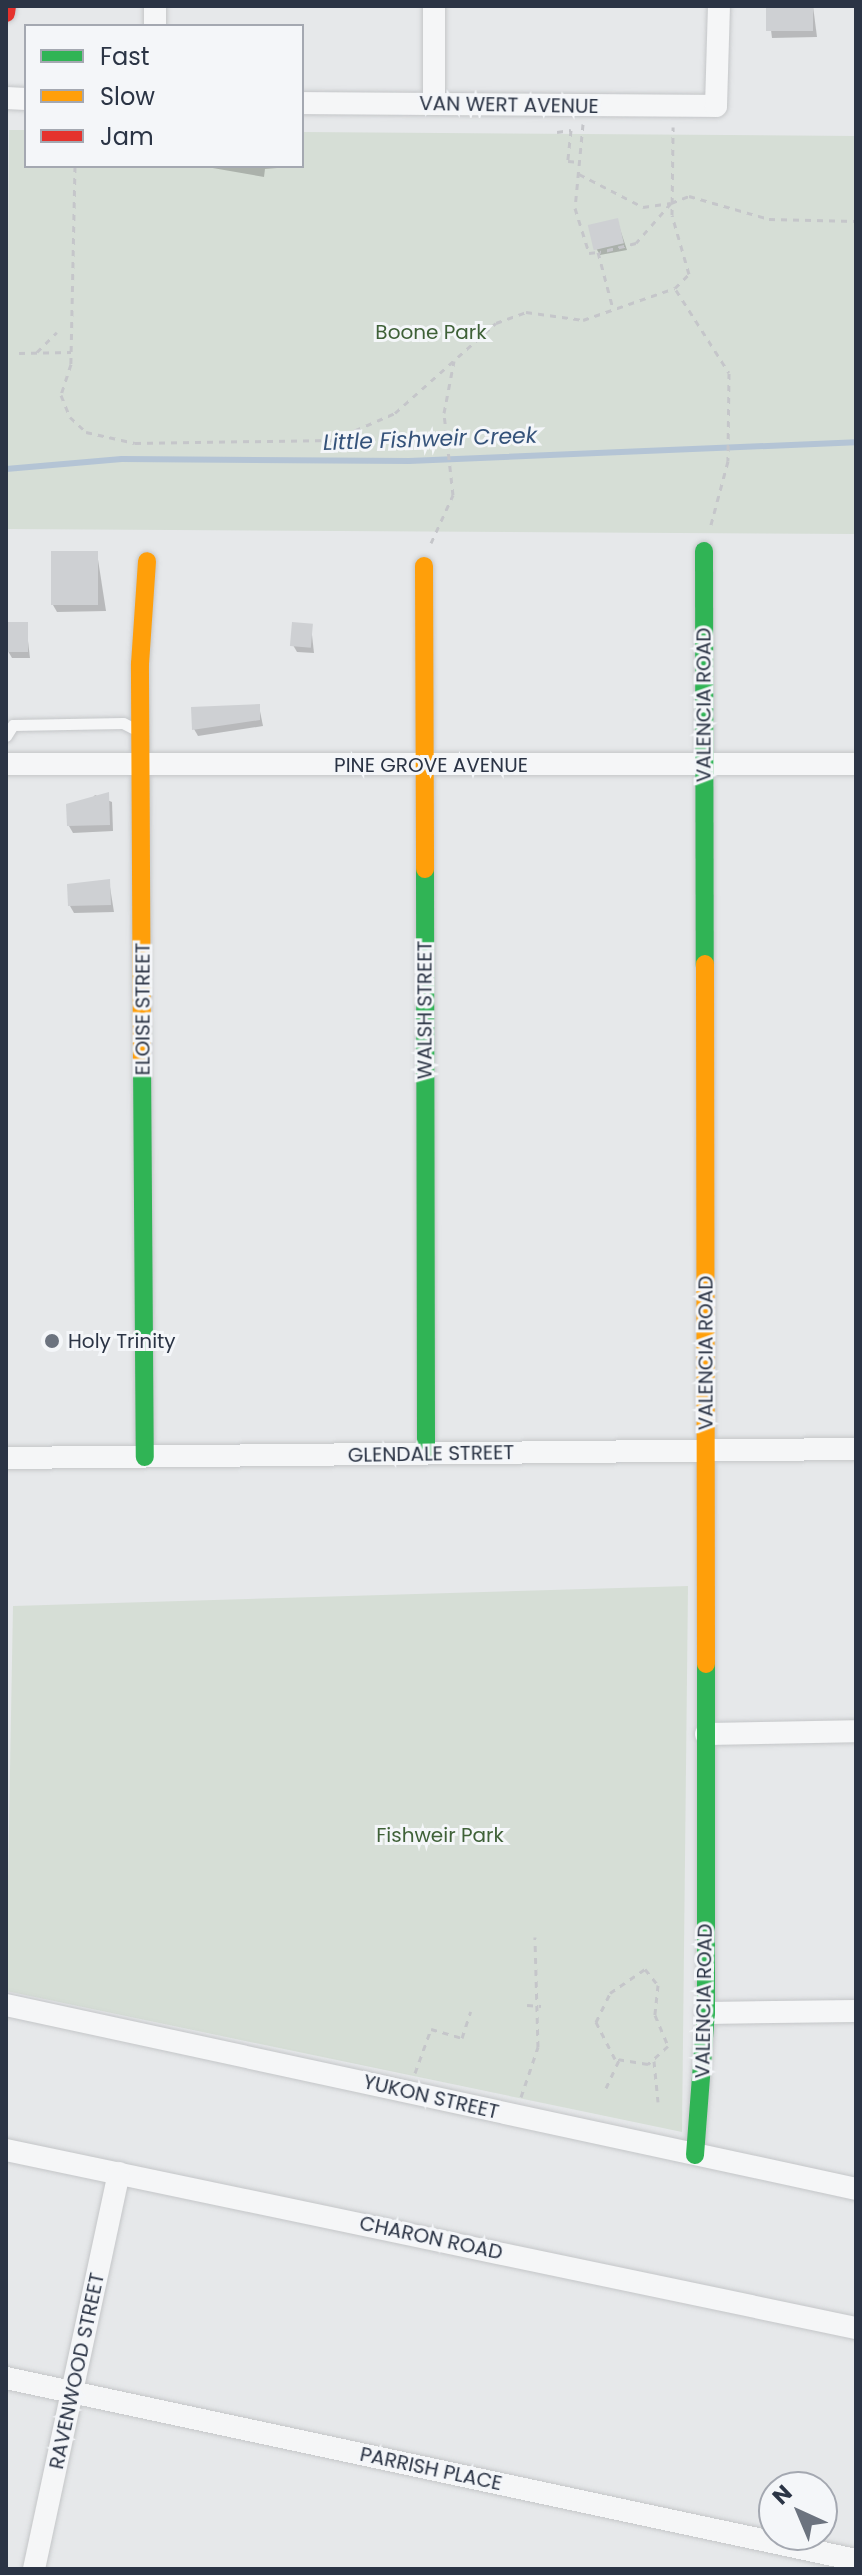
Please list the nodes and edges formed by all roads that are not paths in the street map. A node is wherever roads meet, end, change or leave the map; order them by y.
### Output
1 (7, 6) edge
2 (434, 6) edge
3 (719, 6) edge
4 (6, 13) edge
5 (304, 103) edge
6 (434, 104) junction
7 (704, 551) road end
8 (147, 561) dead end
9 (424, 566) road end
10 (142, 732) junction
11 (6, 736) edge
12 (704, 763) junction
13 (6, 764) edge
14 (424, 764) junction
15 (856, 764) edge
16 (143, 765) junction
17 (856, 1449) edge
18 (707, 1450) junction
19 (426, 1454) junction
20 (145, 1457) junction
21 (6, 1458) edge
22 (856, 1731) edge
23 (706, 1734) junction
24 (6, 2005) edge
25 (856, 2011) edge
26 (706, 2013) junction
27 (6, 2150) edge
28 (695, 2155) junction
29 (119, 2173) junction
30 (856, 2189) edge
31 (856, 2328) edge
32 (6, 2378) edge
33 (72, 2391) junction
34 (856, 2560) edge
35 (34, 2569) edge

1 - 4 street
2 - 6 street
3 - 6 street, VAN WERT AVENUE
5 - 6 street, VAN WERT AVENUE
7 - 12 street, VALENCIA ROAD
8 - 10 street, ELOISE STREET
9 - 14 street, WALSH STREET
10 - 11 lane
10 - 16 street, ELOISE STREET
12 - 14 street, PINE GROVE AVENUE
12 - 15 street, PINE GROVE AVENUE
12 - 18 street, VALENCIA ROAD
13 - 16 street, PINE GROVE AVENUE
14 - 16 street, PINE GROVE AVENUE
14 - 19 street, WALSH STREET
16 - 20 street, ELOISE STREET
17 - 18 street, GLENDALE STREET
18 - 19 street, GLENDALE STREET
18 - 23 street, VALENCIA ROAD
19 - 20 street, GLENDALE STREET
20 - 21 street, GLENDALE STREET
22 - 23 street
23 - 26 street, VALENCIA ROAD
24 - 28 street, YUKON STREET
25 - 26 street
26 - 28 street, VALENCIA ROAD
27 - 29 street, CHARON ROAD
28 - 30 street, YUKON STREET
29 - 31 street, CHARON ROAD
29 - 33 street, RAVENWOOD STREET
32 - 33 street, PARRISH PLACE
33 - 34 street, PARRISH PLACE
33 - 35 street, RAVENWOOD STREET

